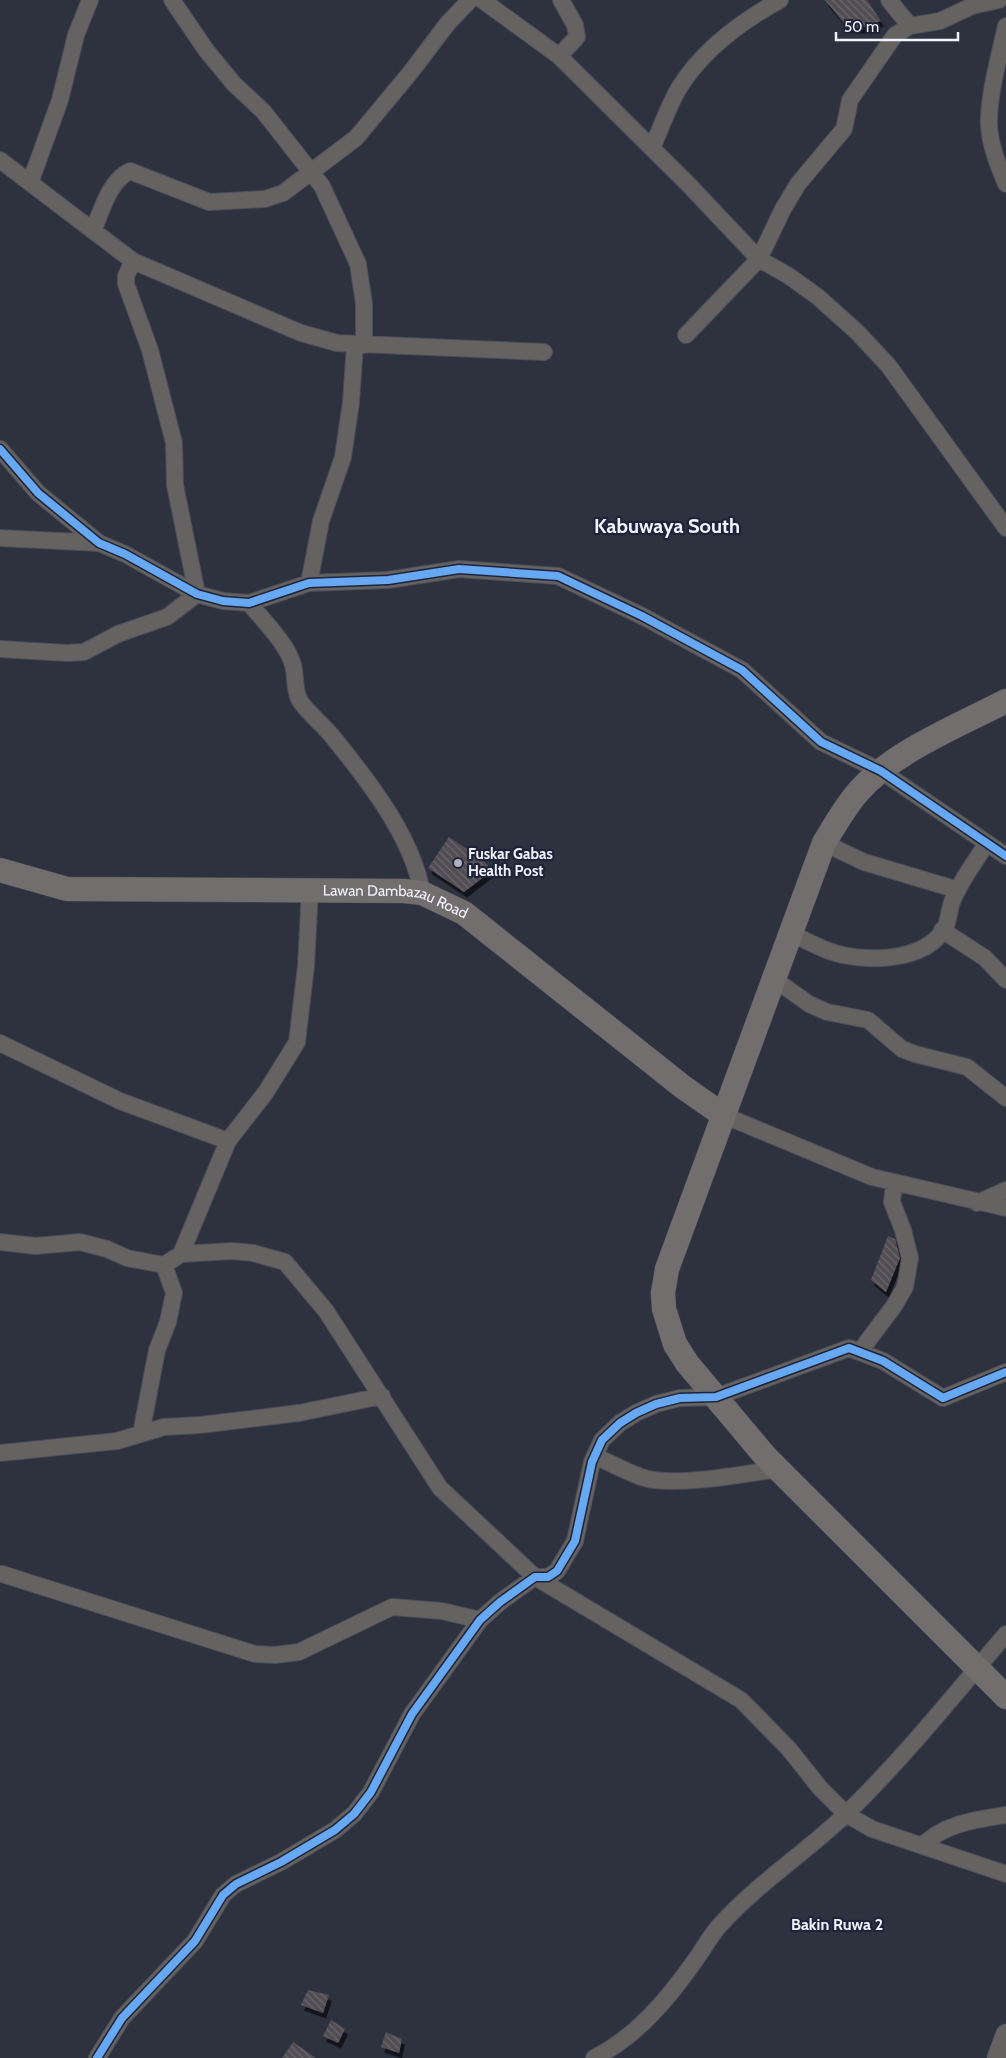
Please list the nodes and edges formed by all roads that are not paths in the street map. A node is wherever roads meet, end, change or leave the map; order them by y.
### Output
1 (90, 0) edge
2 (172, 0) edge
3 (470, 0) edge
4 (482, 0) edge
5 (561, 0) edge
6 (780, 0) edge
7 (889, 0) edge
8 (1000, 0) edge
9 (910, 26) junction
10 (1006, 26) edge
11 (560, 56) junction
12 (652, 148) junction
13 (0, 160) edge
14 (312, 172) junction
15 (30, 183) junction
16 (1006, 184) edge
17 (93, 231) junction
18 (759, 259) junction
19 (133, 261) junction
20 (686, 335) dead end
21 (360, 344) junction
22 (544, 352) dead end
23 (0, 449) edge
24 (1006, 528) edge
25 (0, 538) edge
26 (99, 543) junction
27 (309, 583) junction
28 (197, 594) junction
29 (250, 603) junction
30 (0, 649) edge
31 (1006, 701) edge
32 (881, 771) junction
33 (824, 843) junction
34 (987, 843) junction
35 (1006, 856) edge
36 (0, 870) edge
37 (310, 889) junction
38 (958, 890) junction
39 (422, 893) junction
40 (942, 930) junction
41 (790, 934) junction
42 (774, 979) junction
43 (1006, 980) edge
44 (0, 1043) edge
45 (1004, 1094) edge
46 (723, 1115) junction
47 (228, 1141) junction
48 (894, 1183) junction
49 (1006, 1190) edge
50 (977, 1203) junction
51 (1006, 1208) edge
52 (0, 1242) edge
53 (181, 1254) junction
54 (164, 1265) junction
55 (860, 1350) junction
56 (1006, 1372) edge
57 (382, 1396) junction
58 (716, 1397) junction
59 (141, 1434) junction
60 (0, 1453) edge
61 (595, 1456) junction
62 (778, 1469) junction
63 (2, 1574) dead end
64 (535, 1578) junction
65 (480, 1620) junction
66 (1006, 1634) edge
67 (977, 1668) junction
68 (1006, 1697) edge
69 (846, 1814) junction
70 (1006, 1815) edge
71 (922, 1846) junction
72 (1006, 1874) edge
73 (1006, 2034) edge
74 (615, 2054) edge
75 (97, 2058) edge
76 (594, 2058) edge
77 (997, 2058) edge

1 - 15 street
2 - 14 street
3 - 14 street
4 - 11 street
5 - 11 street
6 - 12 street
7 - 9 street
8 - 9 street
9 - 18 street
10 - 16 street
11 - 12 street
12 - 18 street
13 - 15 street
14 - 17 street
14 - 21 street
15 - 17 street
17 - 19 street
18 - 20 street
18 - 24 street
19 - 21 street
19 - 28 street
21 - 22 street
21 - 27 street
23 - 26 street
25 - 26 street
26 - 28 street
27 - 29 street
27 - 32 street
28 - 29 street
28 - 30 street
29 - 39 street
31 - 32 main road
32 - 33 main road
32 - 34 street
33 - 38 street
33 - 41 main road
34 - 35 street
34 - 38 street
36 - 37 main road, Lawan Dambazau Road
37 - 39 main road, Lawan Dambazau Road
37 - 47 street
38 - 40 street
39 - 46 main road, Lawan Dambazau Road
40 - 41 street
40 - 43 street
41 - 42 main road
42 - 45 street
42 - 46 main road
44 - 47 street
46 - 48 street
46 - 58 main road
47 - 53 street
48 - 50 street
48 - 55 street
49 - 50 street
50 - 51 street
52 - 54 street
53 - 54 street
53 - 57 street
54 - 59 street
55 - 56 street
55 - 58 street
57 - 59 street
57 - 64 street
58 - 61 street
58 - 62 main road
59 - 60 street
61 - 62 street
61 - 64 street
62 - 67 main road
63 - 65 street
64 - 65 street
64 - 69 street
65 - 75 street
66 - 67 street
67 - 68 main road
67 - 69 street
69 - 71 street
69 - 74 street
70 - 71 street
71 - 72 street
73 - 77 street
74 - 76 street

